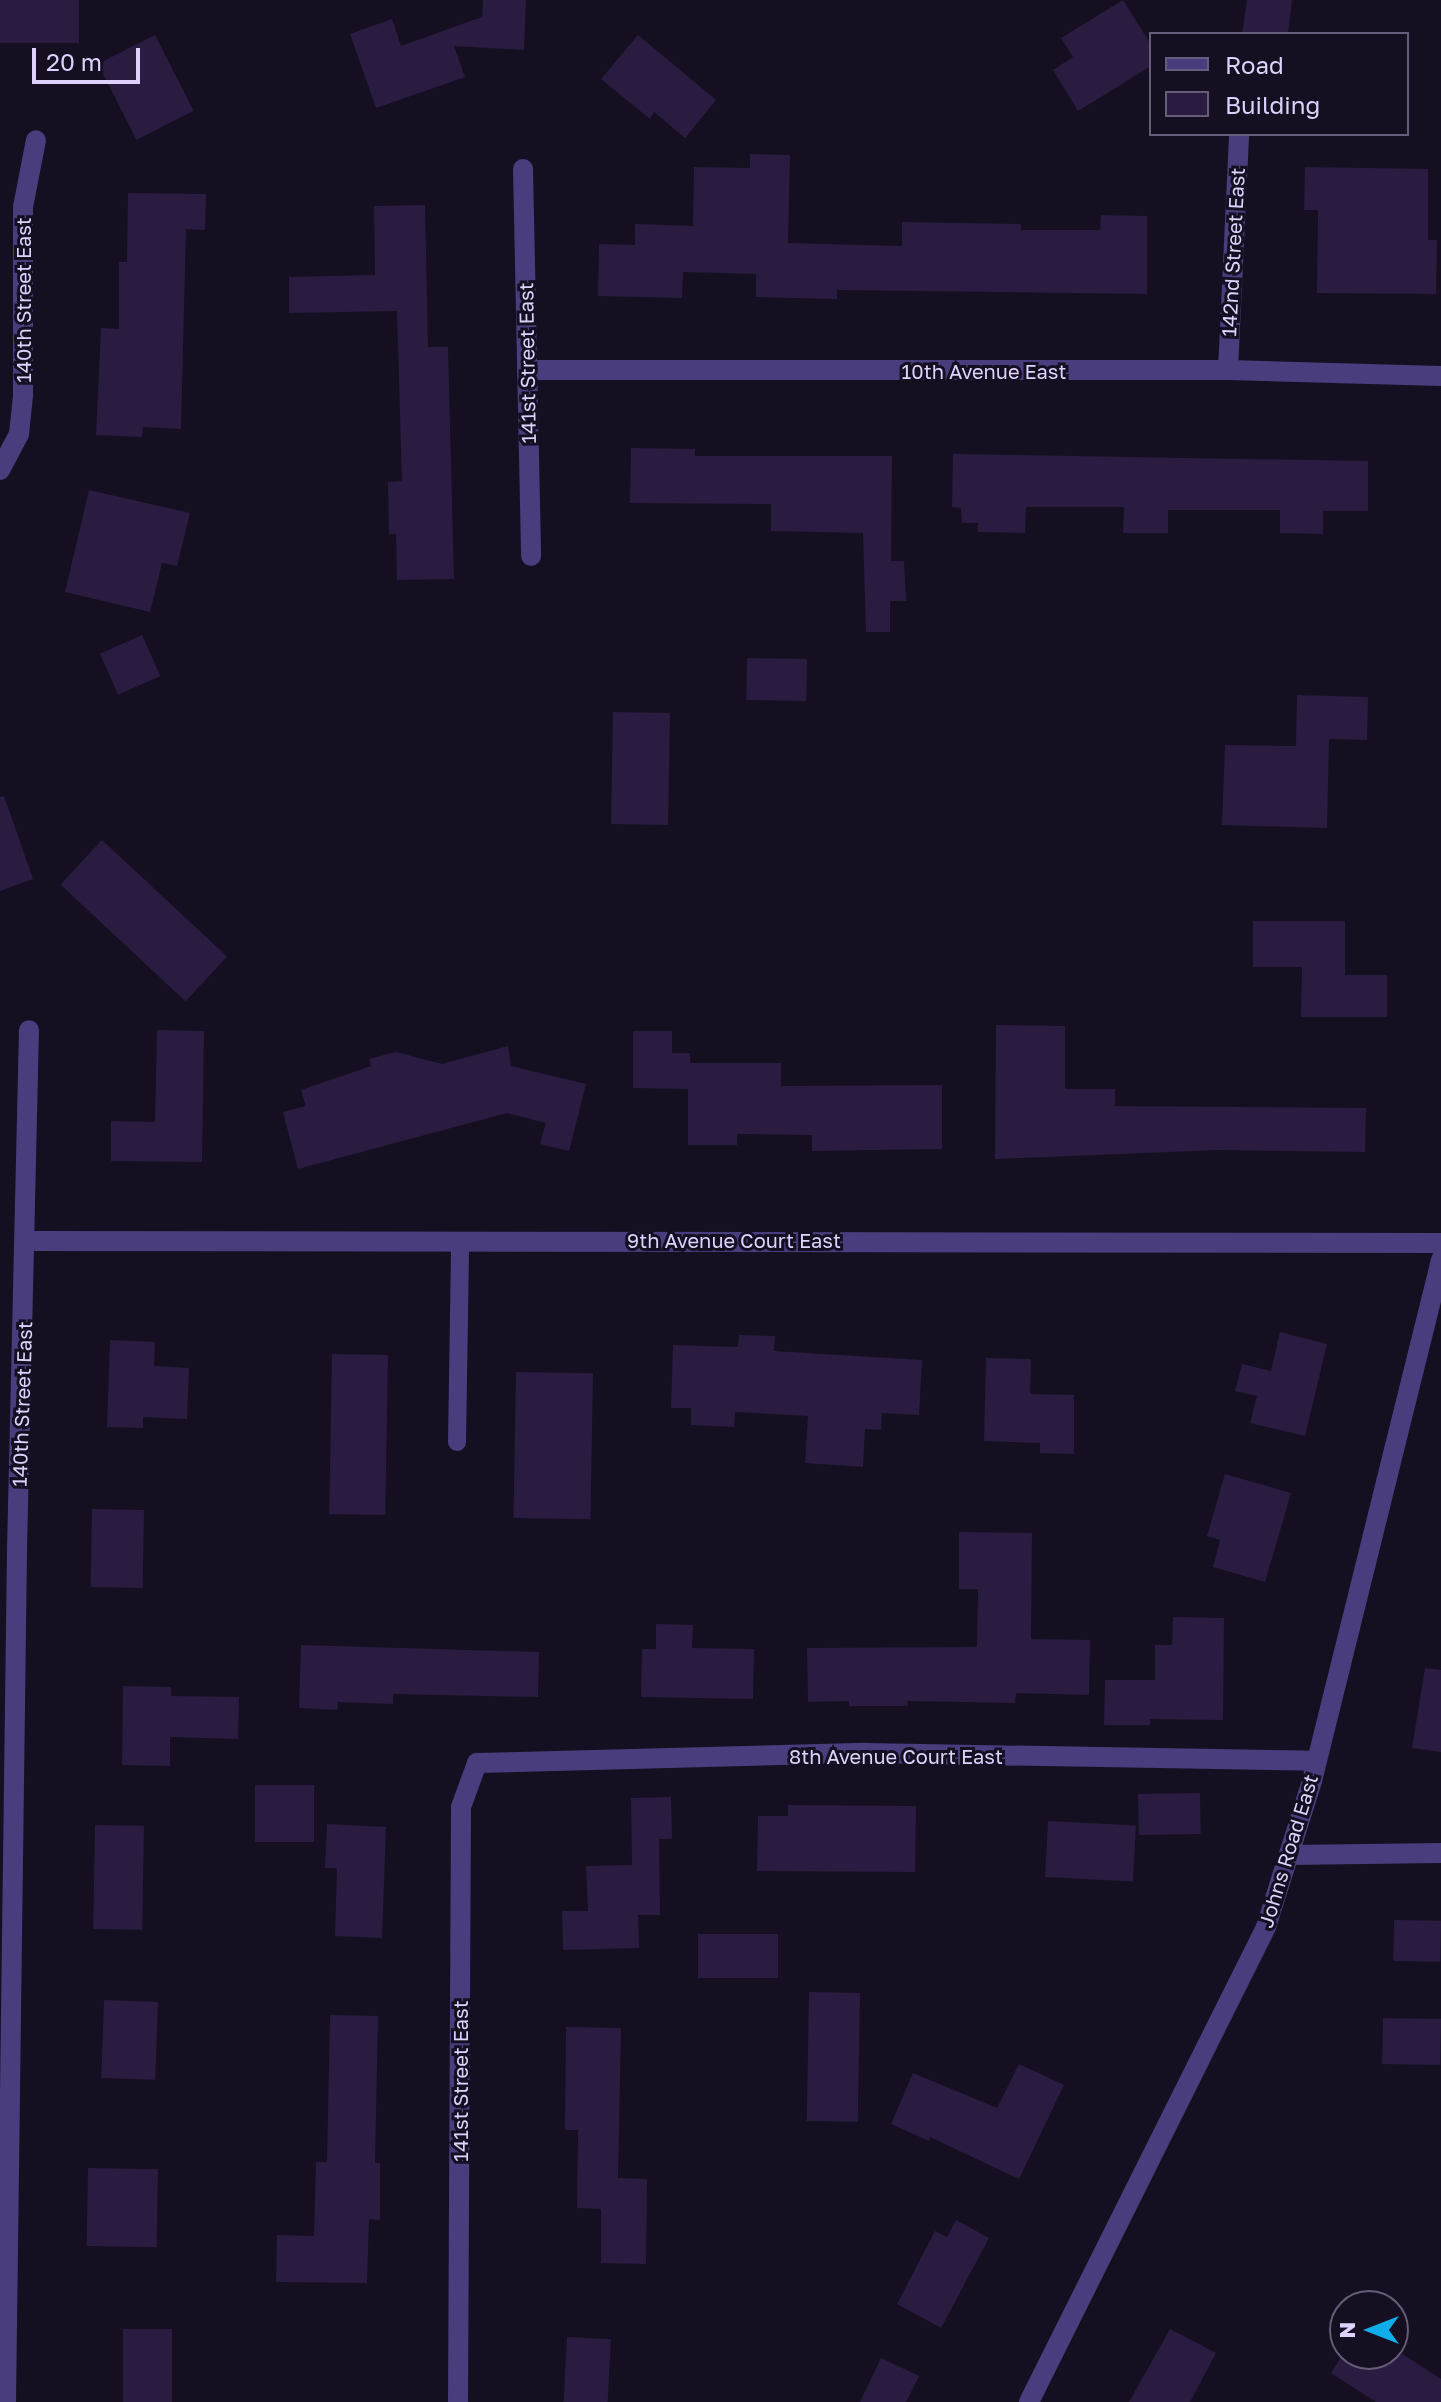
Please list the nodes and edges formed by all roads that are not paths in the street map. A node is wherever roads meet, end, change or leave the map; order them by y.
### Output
1 (1239, 136) edge
2 (36, 140) dead end
3 (523, 169) dead end
4 (527, 370) junction
5 (1228, 370) junction
6 (1441, 376) edge
7 (4, 464) edge
8 (531, 556) dead end
9 (29, 1030) dead end
10 (27, 1241) junction
11 (460, 1241) junction
12 (1441, 1243) edge
13 (1441, 1260) edge
14 (457, 1442) dead end
15 (1316, 1761) junction
16 (477, 1763) joint
17 (1441, 1853) edge
18 (1289, 1855) junction
19 (6, 2402) edge
20 (458, 2402) edge
21 (1029, 2402) edge

1 - 5 street, 142nd Street East
2 - 7 street, 140th Street East
3 - 4 street, 141st Street East
4 - 5 street, 10th Avenue East
4 - 8 street, 141st Street East
5 - 6 street, 10th Avenue East
9 - 10 street, 140th Street East
10 - 11 street, 9th Avenue Court East
10 - 19 street, 140th Street East
11 - 12 street, 9th Avenue Court East
11 - 14 lane
13 - 15 street, Johns Road East
15 - 16 street, 8th Avenue Court East
15 - 18 street, Johns Road East
16 - 20 street, 141st Street East
17 - 18 street
18 - 21 street, Johns Road East

